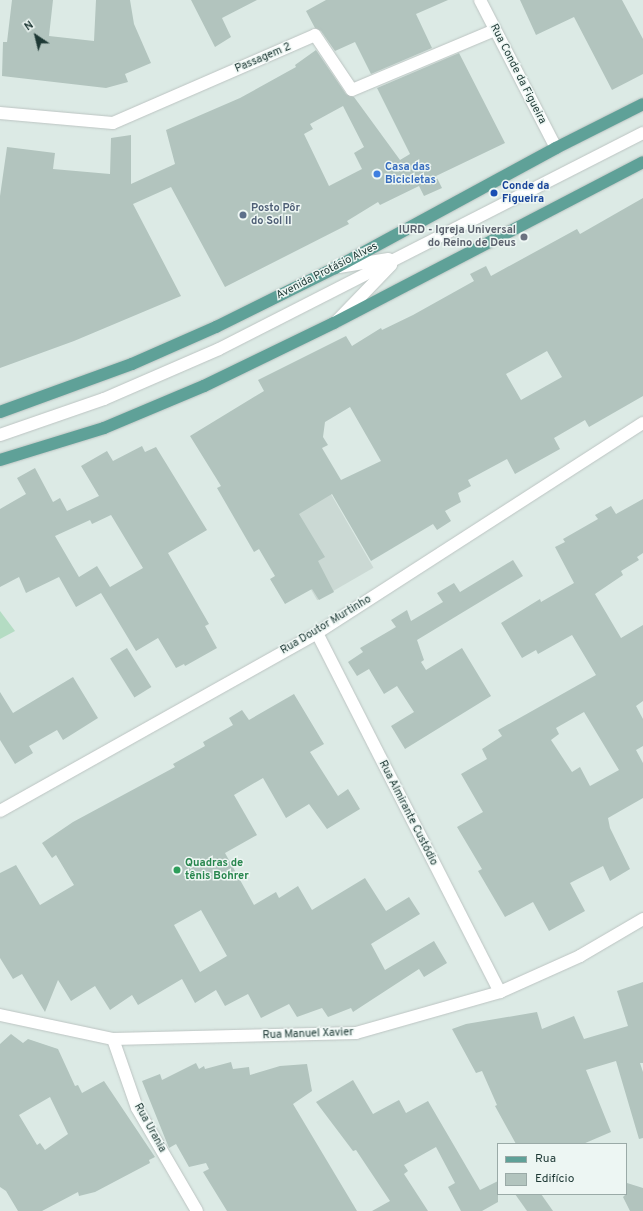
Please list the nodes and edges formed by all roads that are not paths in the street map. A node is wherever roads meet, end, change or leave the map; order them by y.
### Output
1 (480, 0) edge
2 (495, 30) junction
3 (643, 104) edge
4 (0, 113) edge
5 (643, 133) edge
6 (556, 148) junction
7 (643, 162) edge
8 (399, 257) junction
9 (335, 268) junction
10 (334, 323) junction
11 (0, 412) edge
12 (643, 423) edge
13 (0, 435) edge
14 (0, 460) edge
15 (317, 633) junction
16 (2, 807) edge
17 (643, 919) edge
18 (500, 992) junction
19 (0, 1015) edge
20 (113, 1039) junction
21 (197, 1211) edge

1 - 2 street, Rua Conde da Figueira
2 - 4 street, Passagem 2
2 - 6 street, Rua Conde da Figueira
3 - 6 main road, Avenida Protásio Alves
5 - 8 street
6 - 9 main road, Avenida Protásio Alves
7 - 10 main road
8 - 9 street
8 - 10 street
8 - 13 street
9 - 11 main road, Avenida Protásio Alves
10 - 14 main road
12 - 15 street, Rua Doutor Murtinho
15 - 16 street, Rua Doutor Murtinho
15 - 18 street, Rua Almirante Custódio
17 - 18 street, Rua Manuel Xavier
18 - 20 street, Rua Manuel Xavier
19 - 20 street, Rua Manuel Xavier
20 - 21 street, Rua Urania

